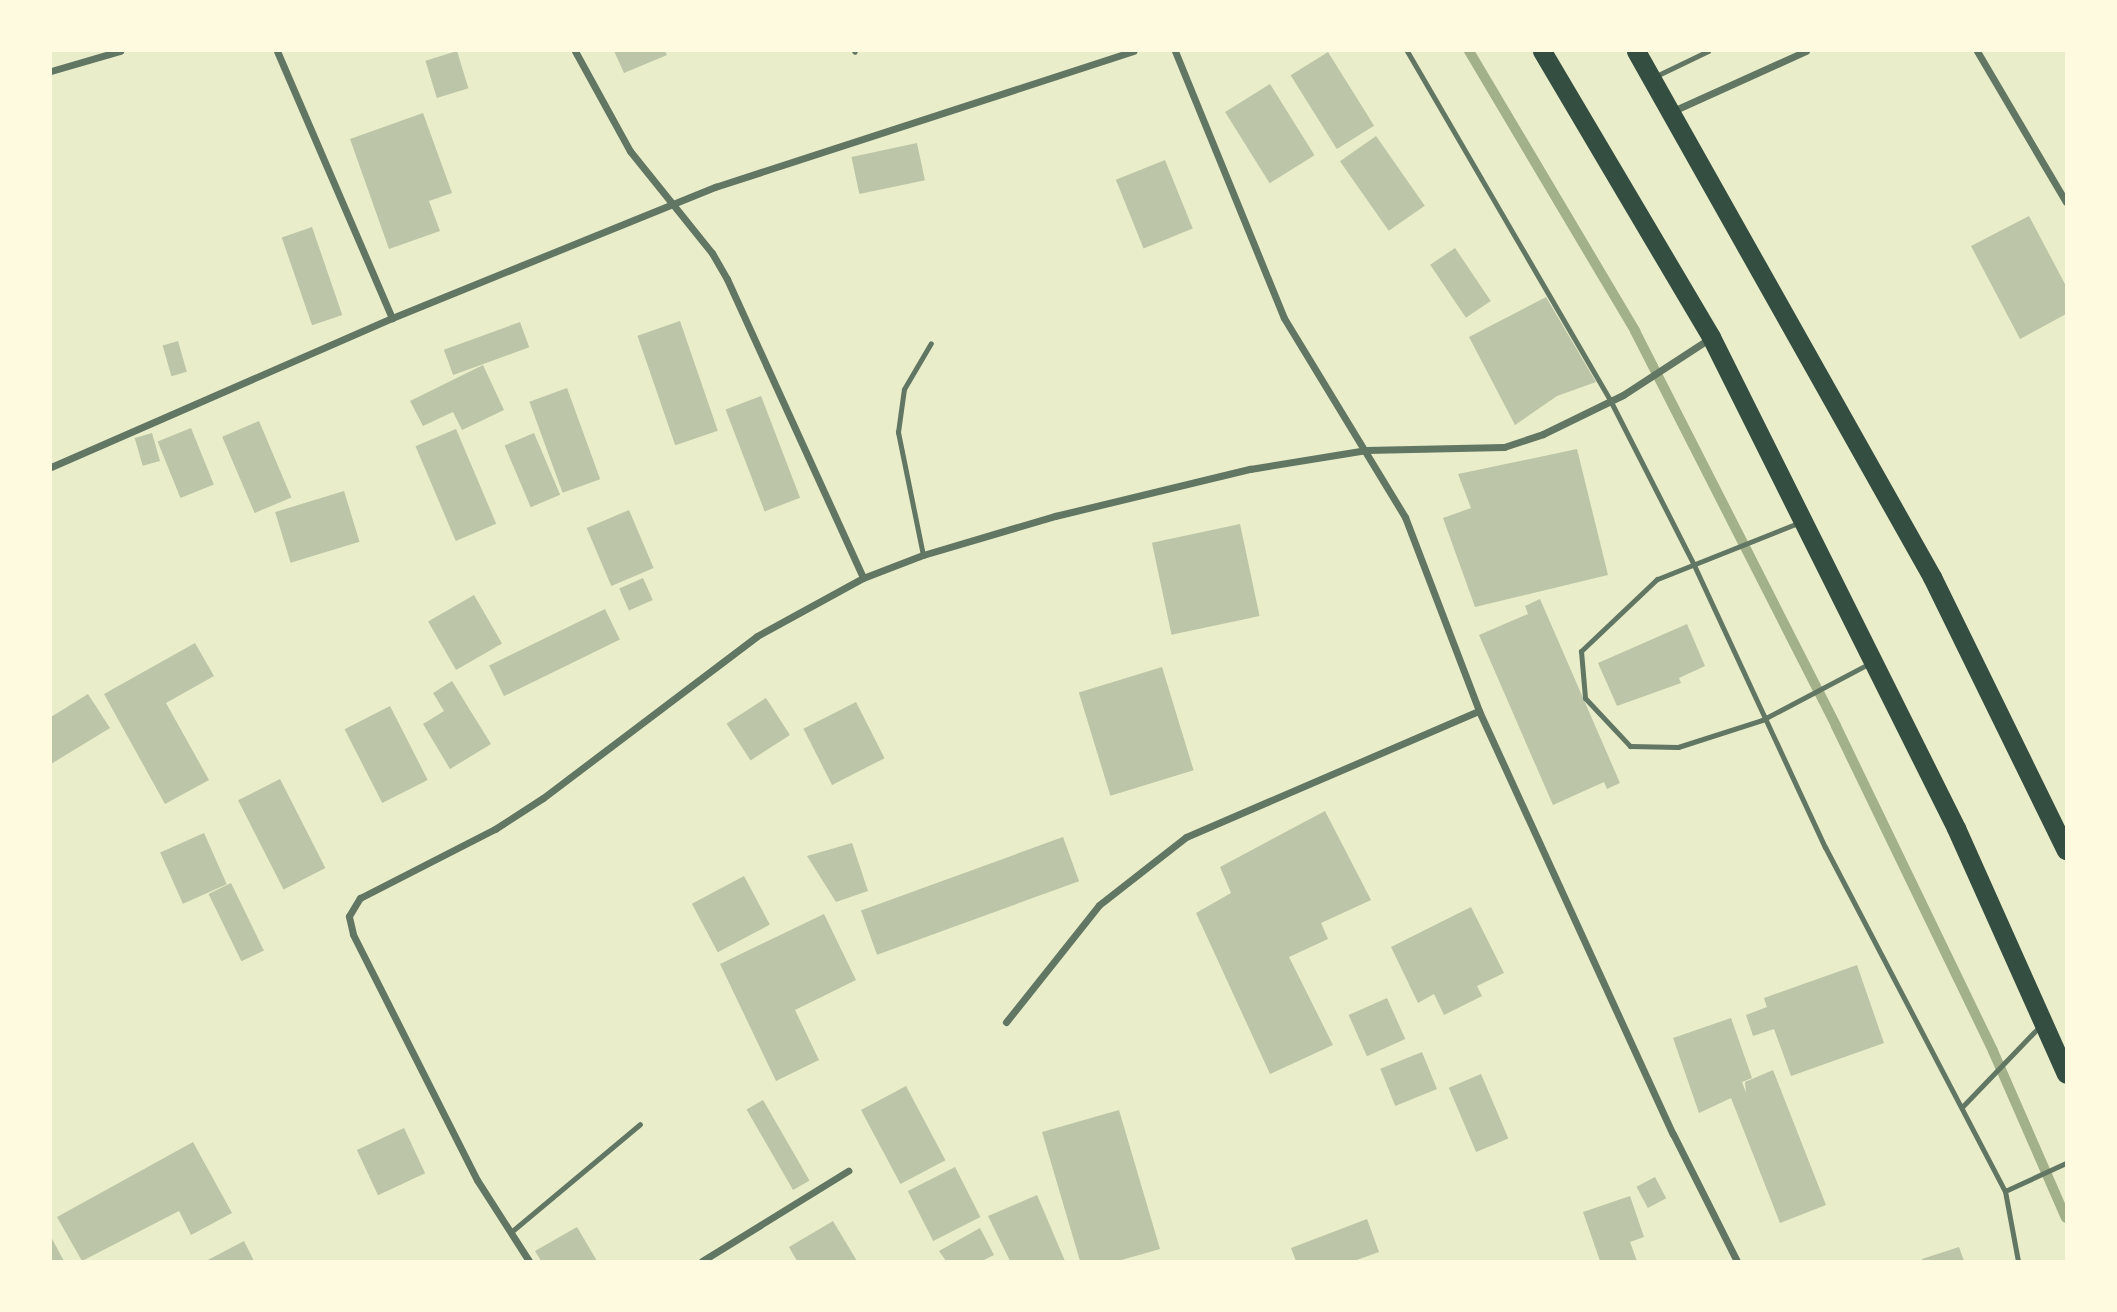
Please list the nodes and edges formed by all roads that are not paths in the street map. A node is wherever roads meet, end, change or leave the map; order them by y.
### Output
1 (120, 51) edge
2 (277, 51) edge
3 (575, 51) edge
4 (1133, 51) edge
5 (1175, 51) edge
6 (1407, 51) edge
7 (1542, 51) edge
8 (1636, 51) edge
9 (1708, 51) edge
10 (1806, 51) edge
11 (1976, 51) edge
12 (51, 71) edge
13 (1651, 78) junction
14 (1668, 113) junction
15 (2066, 202) edge
16 (671, 205) junction
17 (392, 318) junction
18 (1711, 337) junction
19 (931, 343) dead end
20 (1610, 400) junction
21 (1366, 450) junction
22 (51, 467) edge
23 (1802, 521) junction
24 (923, 555) junction
25 (1693, 563) junction
26 (863, 578) junction
27 (1872, 662) junction
28 (1479, 711) junction
29 (1762, 720) junction
30 (2066, 850) edge
31 (1006, 1021) dead end
32 (2043, 1022) junction
33 (2066, 1074) edge
34 (1962, 1107) junction
35 (640, 1124) dead end
36 (2066, 1163) edge
37 (848, 1171) dead end
38 (2005, 1191) junction
39 (511, 1232) junction
40 (712, 1259) edge
41 (529, 1261) edge
42 (702, 1261) edge
43 (1737, 1261) edge
44 (2018, 1261) edge

1 - 12 street
2 - 17 street
3 - 16 street
4 - 16 street
5 - 21 street
6 - 20 lane
7 - 18 highway
8 - 13 highway
9 - 13 lane
10 - 14 street
11 - 15 street
13 - 14 highway
14 - 30 highway
16 - 17 street
16 - 26 street
17 - 22 street
18 - 20 street
18 - 23 highway
19 - 24 lane
20 - 21 street
20 - 25 lane
21 - 24 street
21 - 28 street
23 - 25 lane
23 - 27 highway
24 - 26 street
25 - 29 lane
25 - 29 lane
26 - 39 street
27 - 29 lane
27 - 32 highway
28 - 31 street
28 - 43 street
29 - 34 lane
32 - 33 highway
32 - 34 lane
34 - 38 lane
35 - 39 lane
36 - 38 lane
37 - 40 street
38 - 44 lane
39 - 41 street
40 - 42 street

